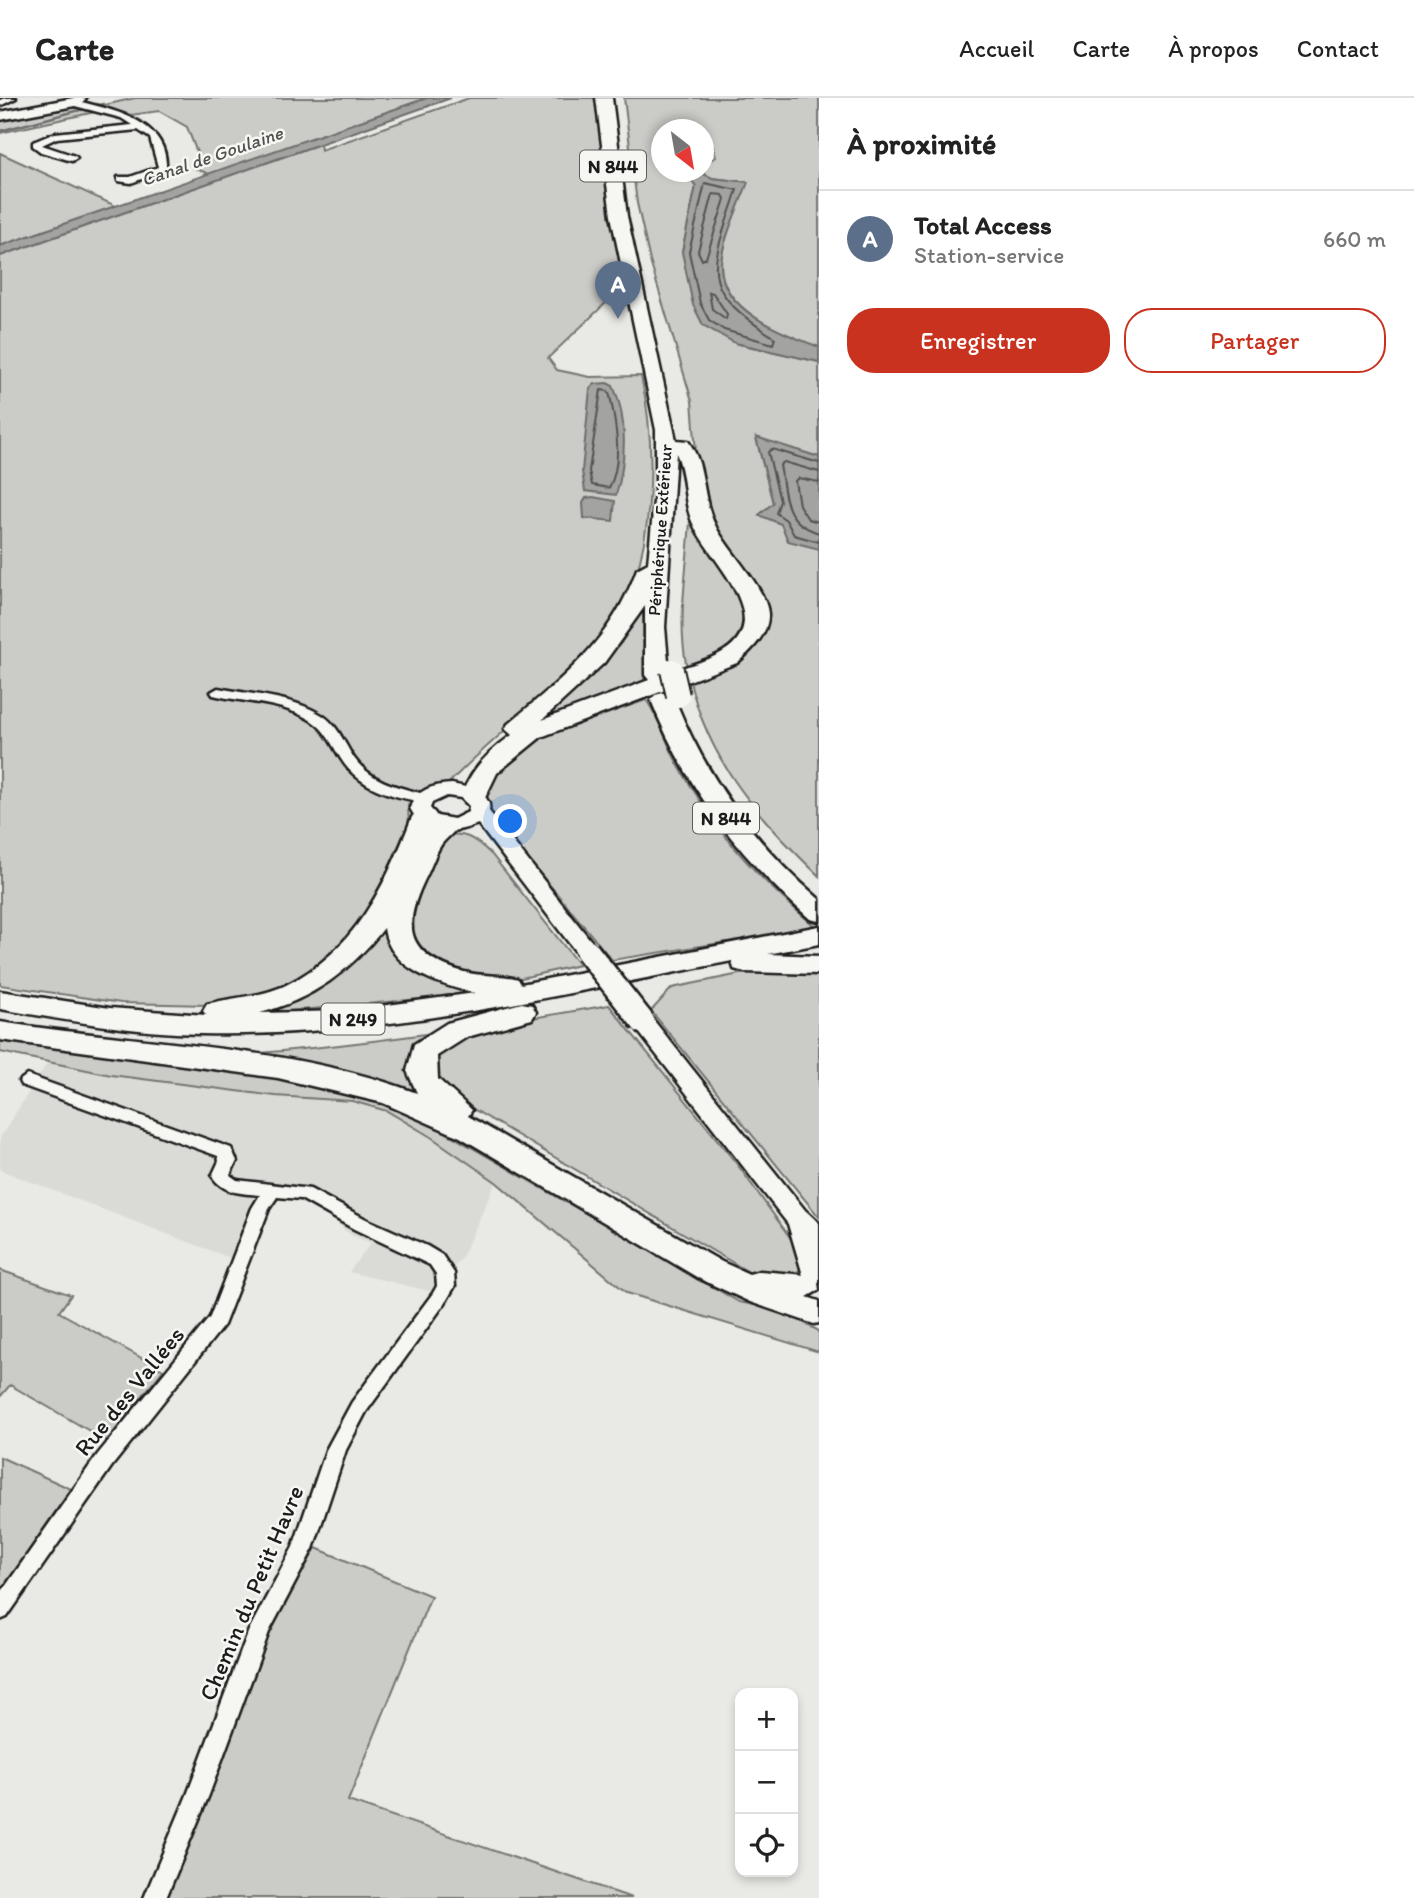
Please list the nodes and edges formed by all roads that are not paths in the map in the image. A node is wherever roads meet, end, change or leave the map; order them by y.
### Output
1 (12, 98) edge
2 (604, 98) edge
3 (614, 98) edge
4 (78, 102) edge
5 (0, 103) edge
6 (0, 116) edge
7 (142, 127) junction
8 (72, 158) dead end
9 (121, 179) dead end
10 (681, 445) junction
11 (662, 529) junction
12 (665, 672) junction
13 (218, 692) dead end
14 (670, 698) junction
15 (452, 809) junction
16 (819, 895) edge
17 (819, 913) edge
18 (819, 935) edge
19 (819, 965) edge
20 (638, 976) junction
21 (0, 1000) edge
22 (60, 1009) junction
23 (0, 1019) edge
24 (0, 1031) edge
25 (27, 1081) dead end
26 (273, 1189) junction
27 (796, 1216) junction
28 (819, 1238) edge
29 (814, 1292) edge
30 (0, 1611) edge
31 (155, 1898) edge

1 - 5 street
2 - 11 highway, Périphérique Extérieur / N 844
3 - 10 highway, N 844
4 - 6 main road
4 - 7 street
7 - 8 street
7 - 9 street
10 - 12 highway, N 844
10 - 15 highway
11 - 12 highway, Périphérique Extérieur / N 844
11 - 15 highway
12 - 14 highway, Périphérique Extérieur / N 844
13 - 15 street
14 - 16 highway, N 844
14 - 17 highway, Périphérique Extérieur / N 844
15 - 20 highway
15 - 22 highway
15 - 27 main road, bridge
18 - 20 highway, N 249
19 - 20 highway, N 249
20 - 22 highway, N 249
20 - 23 highway, N 249
20 - 29 highway
21 - 22 highway, N 249
24 - 29 highway
25 - 26 street, Chemin du Petit Havre
26 - 30 street, Rue des Vallées
26 - 31 street, Chemin du Petit Havre
27 - 28 main road
27 - 29 main road

